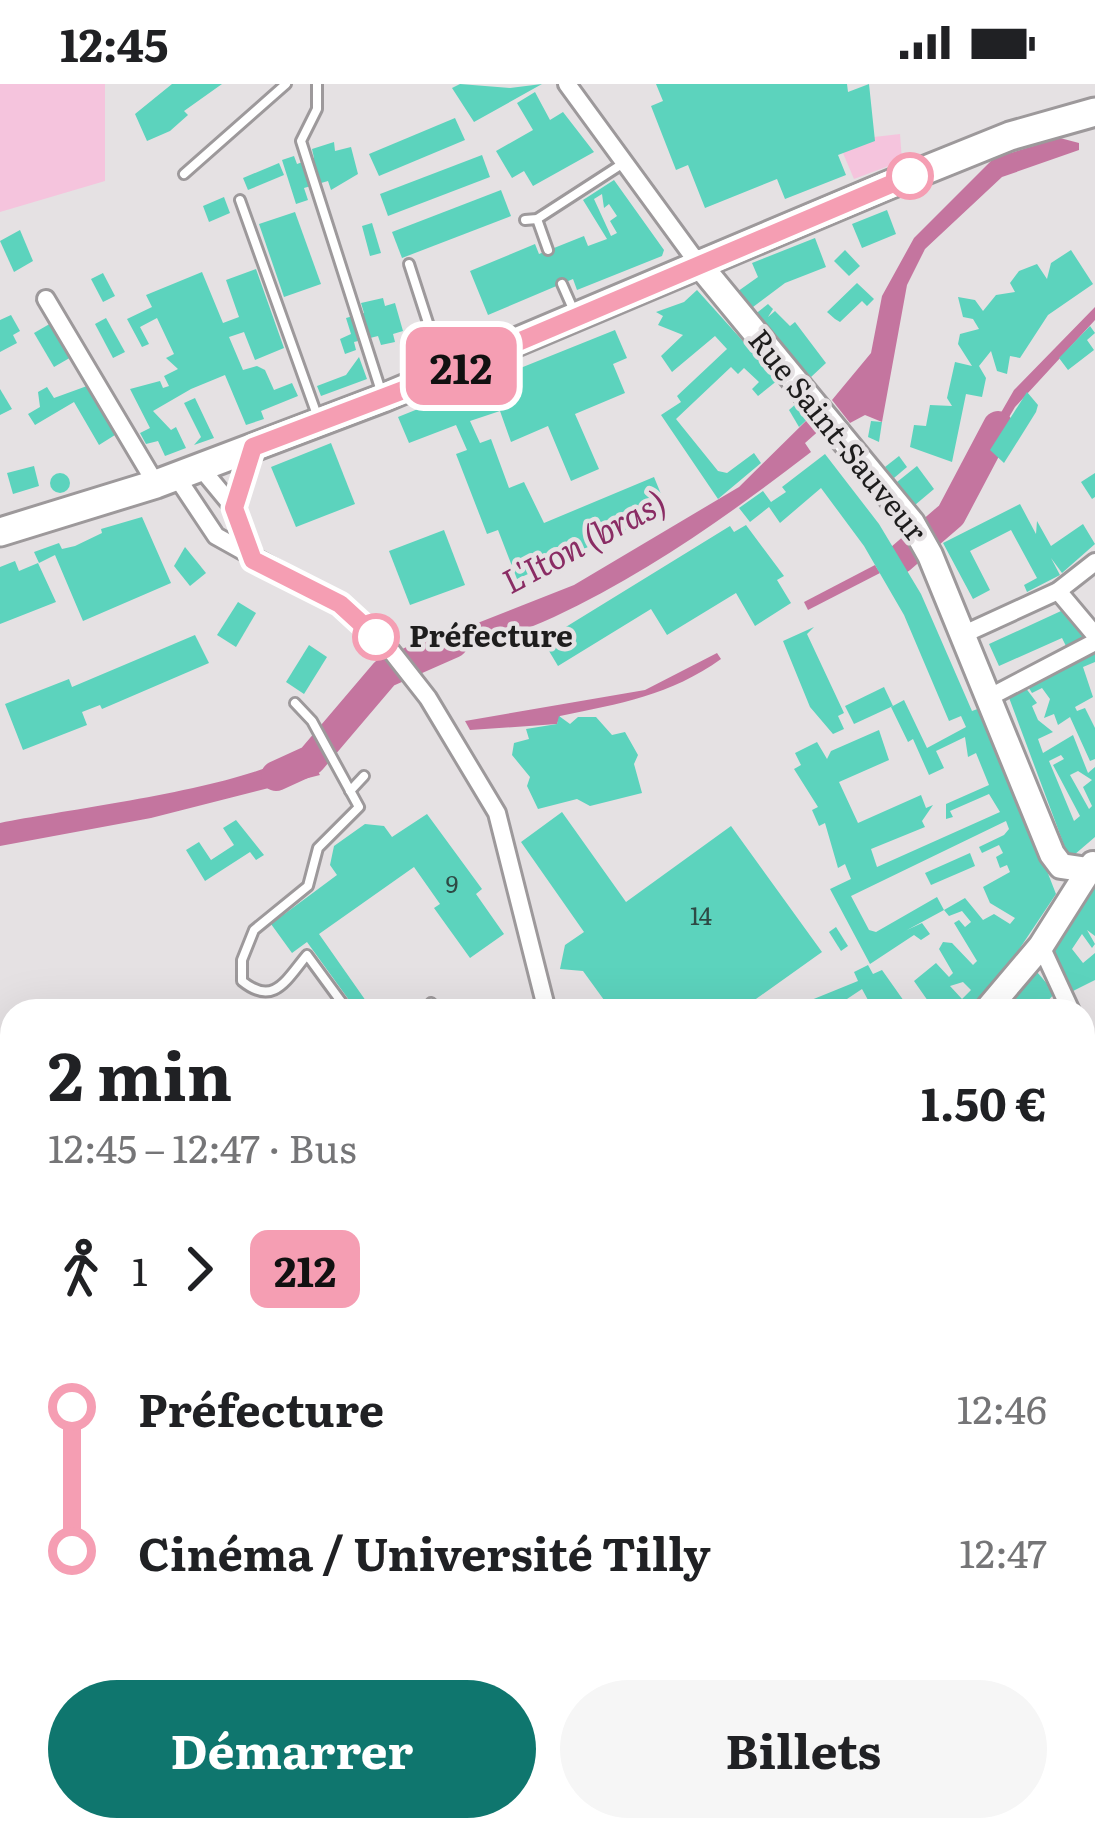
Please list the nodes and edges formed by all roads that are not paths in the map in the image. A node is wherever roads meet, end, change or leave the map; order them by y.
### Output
1 (286, 84) edge
2 (317, 84) edge
3 (567, 84) edge
4 (1095, 112) edge
5 (623, 164) junction
6 (184, 174) dead end
7 (241, 200) dead end
8 (537, 219) junction
9 (525, 220) dead end
10 (548, 250) dead end
11 (697, 262) junction
12 (409, 264) dead end
13 (562, 284) dead end
14 (46, 299) dead end
15 (575, 316) junction
16 (444, 373) junction
17 (383, 398) junction
18 (320, 422) junction
19 (253, 447) junction
20 (177, 476) junction
21 (234, 508) junction
22 (0, 532) edge
23 (253, 560) junction
24 (1095, 562) edge
25 (1058, 591) junction
26 (962, 635) junction
27 (1095, 638) edge
28 (988, 698) junction
29 (296, 703) dead end
30 (364, 776) dead end
31 (350, 791) junction
32 (1092, 866) edge
33 (1041, 946) junction
34 (339, 999) edge
35 (546, 999) edge
36 (996, 999) edge
37 (1065, 999) edge

1 - 6 lane
2 - 17 lane
3 - 5 street, Rue Saint-Sauveur
4 - 11 main road
5 - 8 lane
5 - 11 street, Rue Saint-Sauveur
7 - 18 lane
8 - 9 lane
8 - 10 lane
11 - 15 main road
11 - 26 street, Rue Saint-Sauveur
12 - 16 lane
13 - 15 lane
14 - 20 street
15 - 16 main road
16 - 17 main road
17 - 18 main road
18 - 19 main road
19 - 20 main road
19 - 21 street
20 - 21 street
20 - 22 main road
20 - 23 street
21 - 23 street
23 - 35 street
24 - 25 street
25 - 26 street
25 - 27 street
26 - 28 street, Rue Saint-Sauveur
27 - 28 street
28 - 32 street, Rue Saint-Sauveur
29 - 31 lane
30 - 31 lane
31 - 34 lane
32 - 33 street
33 - 36 street
33 - 37 street

